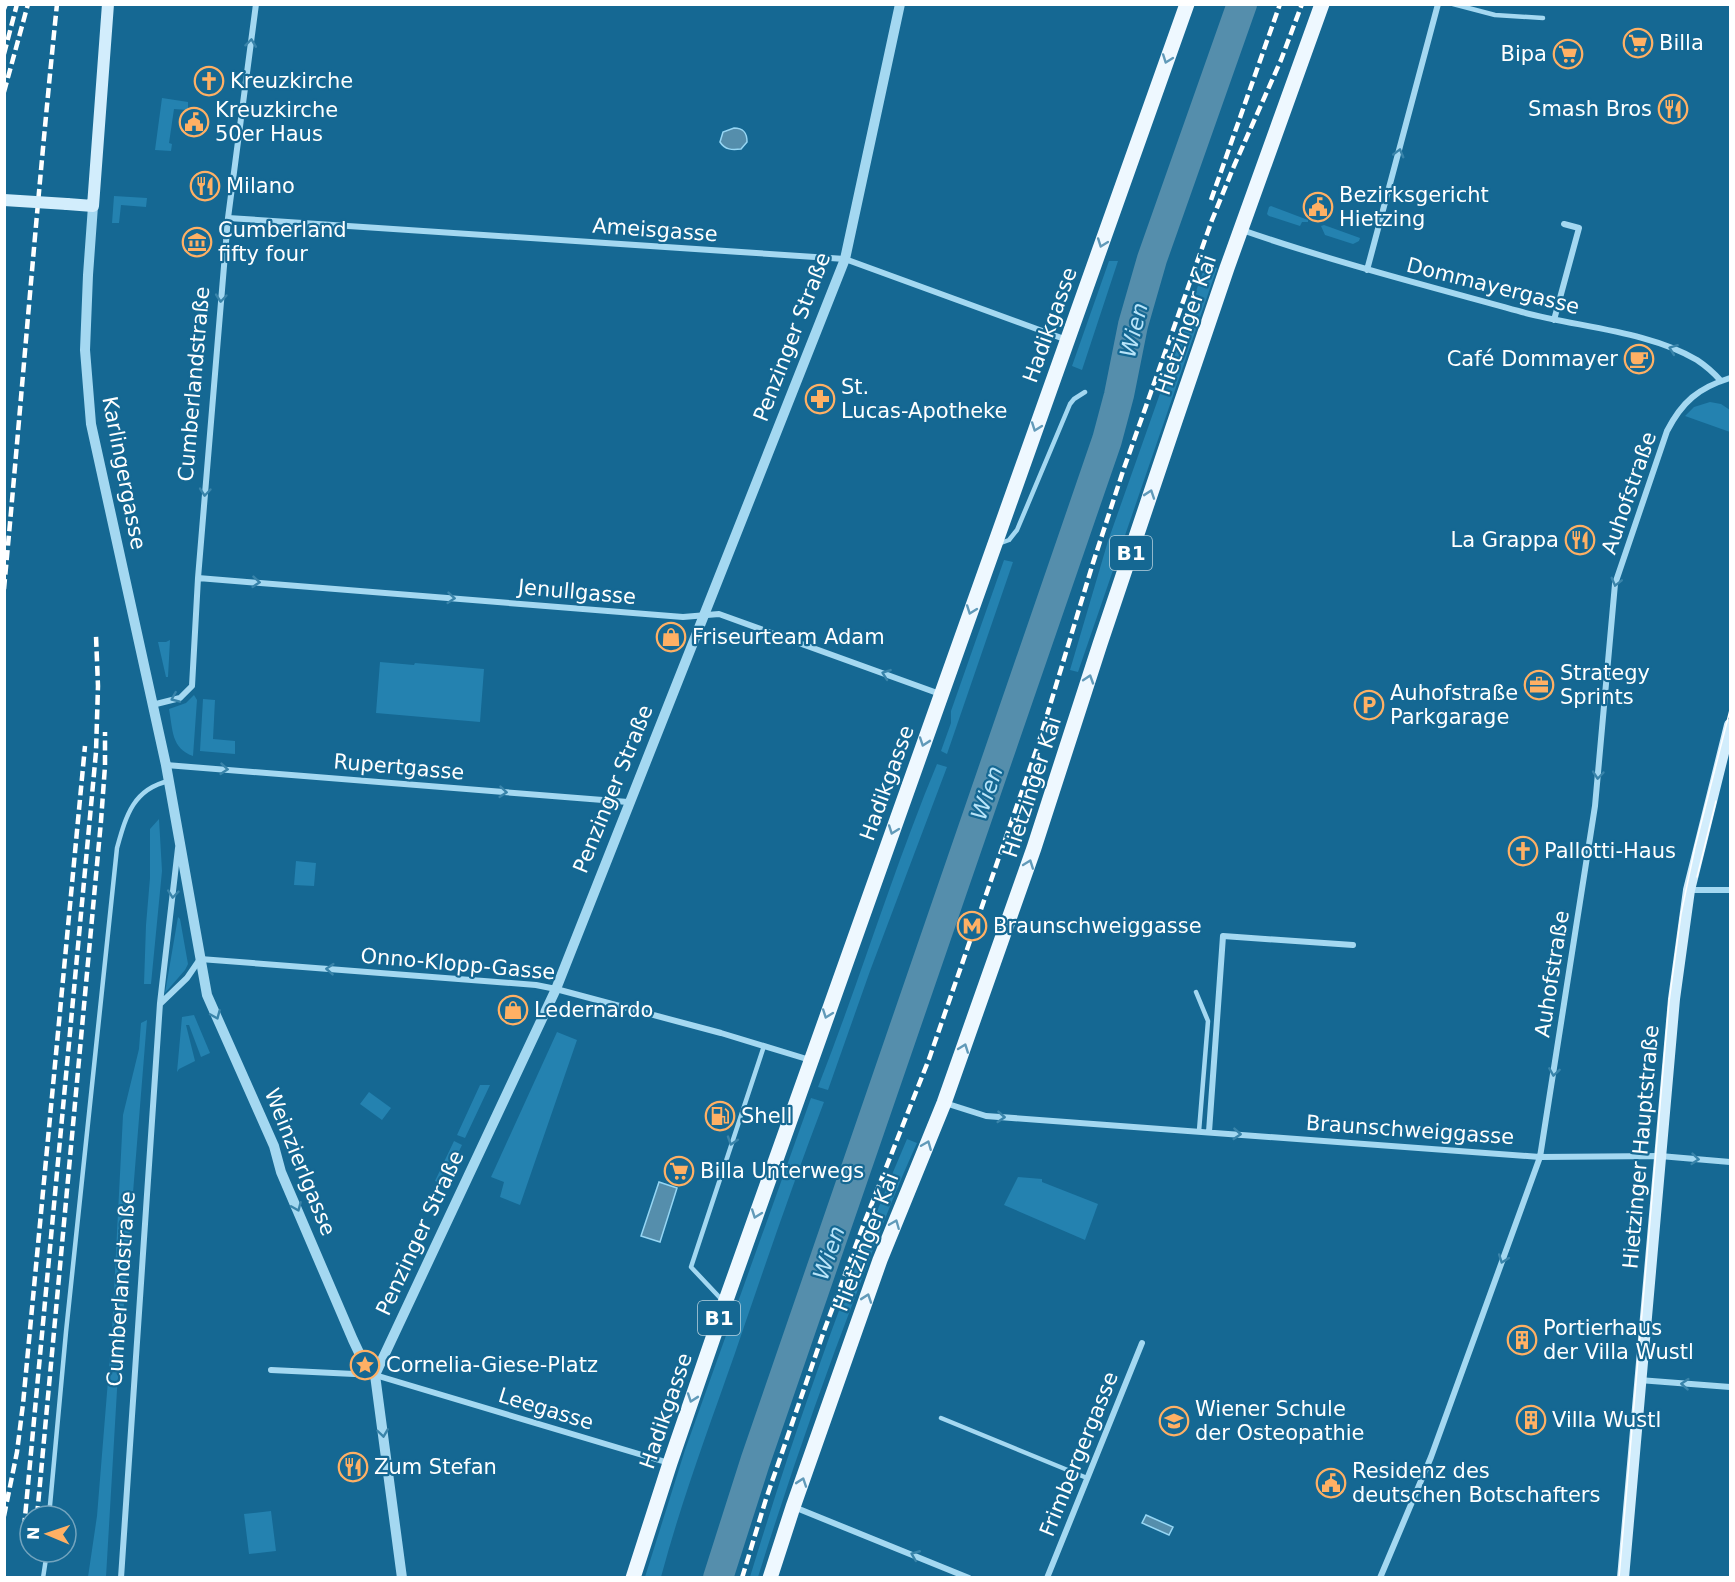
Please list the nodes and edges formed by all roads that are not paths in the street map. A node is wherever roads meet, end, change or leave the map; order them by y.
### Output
1 (108, 4) edge
2 (256, 4) edge
3 (900, 4) edge
4 (1188, 4) edge
5 (1322, 4) edge
6 (1438, 4) edge
7 (1453, 4) edge
8 (1544, 18) dead end
9 (4, 200) edge
10 (93, 206) junction
11 (228, 218) junction
12 (1564, 224) dead end
13 (1242, 230) junction
14 (845, 259) junction
15 (1367, 270) junction
16 (1554, 320) junction
17 (1067, 340) junction
18 (1731, 378) edge
19 (1721, 381) junction
20 (1085, 392) dead end
21 (994, 546) junction
22 (198, 578) junction
23 (704, 615) junction
24 (941, 694) junction
25 (152, 705) junction
26 (1731, 725) edge
27 (166, 765) junction
28 (169, 781) junction
29 (628, 802) junction
30 (179, 835) junction
31 (1689, 890) junction
32 (1731, 890) edge
33 (1353, 945) dead end
34 (200, 959) junction
35 (555, 988) junction
36 (1196, 992) dead end
37 (160, 1003) junction
38 (764, 1046) junction
39 (811, 1060) junction
40 (944, 1103) junction
41 (1199, 1131) junction
42 (1209, 1132) junction
43 (1660, 1156) junction
44 (1540, 1157) junction
45 (1731, 1162) edge
46 (725, 1303) junction
47 (1142, 1343) dead end
48 (271, 1370) dead end
49 (375, 1375) junction
50 (1639, 1380) junction
51 (1731, 1387) edge
52 (941, 1418) dead end
53 (670, 1463) junction
54 (1087, 1478) junction
55 (50, 1504) edge
56 (793, 1507) junction
57 (121, 1578) edge
58 (402, 1578) edge
59 (633, 1578) edge
60 (770, 1578) edge
61 (969, 1578) edge
62 (1047, 1578) edge
63 (1380, 1578) edge
64 (1623, 1578) edge

1 - 10 main road, Karlingergasse
11 -> 2 street, Cumberlandstraße
3 - 14 street, Penzinger Straße
4 -> 17 main road, Hadikgasse / B1
5 - 13 main road, Hietzinger Kai / B1
15 -> 6 street
7 - 8 lane
9 - 10 main road, bridge
10 - 25 street, Karlingergasse
11 - 14 street, Ameisgasse
11 -> 22 street, Cumberlandstraße
12 - 16 street
13 - 15 street, Dommayergasse
40 -> 13 main road, Hietzinger Kai / B1
14 - 17 street, Ameisgasse
14 - 23 street, Penzinger Straße
15 - 16 street, Dommayergasse
19 -> 16 street, Dommayergasse
17 -> 21 main road, Hadikgasse / B1
18 - 19 street
19 -> 44 street, Auhofstraße
20 - 21 lane
21 -> 24 main road, Hadikgasse / B1
22 -> 23 street, Jenullgasse
22 -> 25 street, Cumberlandstraße
24 -> 23 street, Jenullgasse
23 - 29 street, Penzinger Straße
24 -> 39 main road, Hadikgasse / B1
25 - 27 street, Karlingergasse
26 - 31 main road, Hietzinger Hauptstraße
27 - 28 street, Cumberlandstraße
27 -> 29 street, Rupertgasse
28 - 30 street, Cumberlandstraße
28 - 55 lane
29 - 35 street, Penzinger Straße
30 - 34 street, Cumberlandstraße
30 -> 37 street, Cumberlandstraße
31 - 32 street
31 - 43 main road, Hietzinger Hauptstraße
33 - 42 street
35 -> 34 street, Onno-Klopp-Gasse
34 - 37 street
34 -> 49 street, Weinzierlgasse
35 - 38 street, Onno-Klopp-Gasse
35 - 49 street, Penzinger Straße
36 - 41 lane
37 - 57 street, Cumberlandstraße
38 - 39 street, Onno-Klopp-Gasse
38 -> 46 lane
39 -> 46 main road, Hadikgasse / B1
40 -> 41 street, Braunschweiggasse
56 -> 40 main road, Hietzinger Kai / B1
41 - 42 street, Braunschweiggasse
42 -> 44 street, Braunschweiggasse
43 - 44 street, Braunschweiggasse
43 -> 45 street, Braunschweiggasse
43 - 50 main road, Hietzinger Hauptstraße
44 -> 63 street, Auhofstraße
46 -> 53 main road, Hadikgasse / B1
47 - 54 street, Frimbergergasse
48 - 49 street, Leegasse
49 - 53 street, Leegasse
49 -> 58 street
51 -> 50 street
50 - 64 main road, Hietzinger Hauptstraße
52 - 54 lane
53 - 59 main road, Hadikgasse / B1
54 - 62 street, Frimbergergasse
56 - 60 main road, Hietzinger Kai / B1
61 -> 56 street

